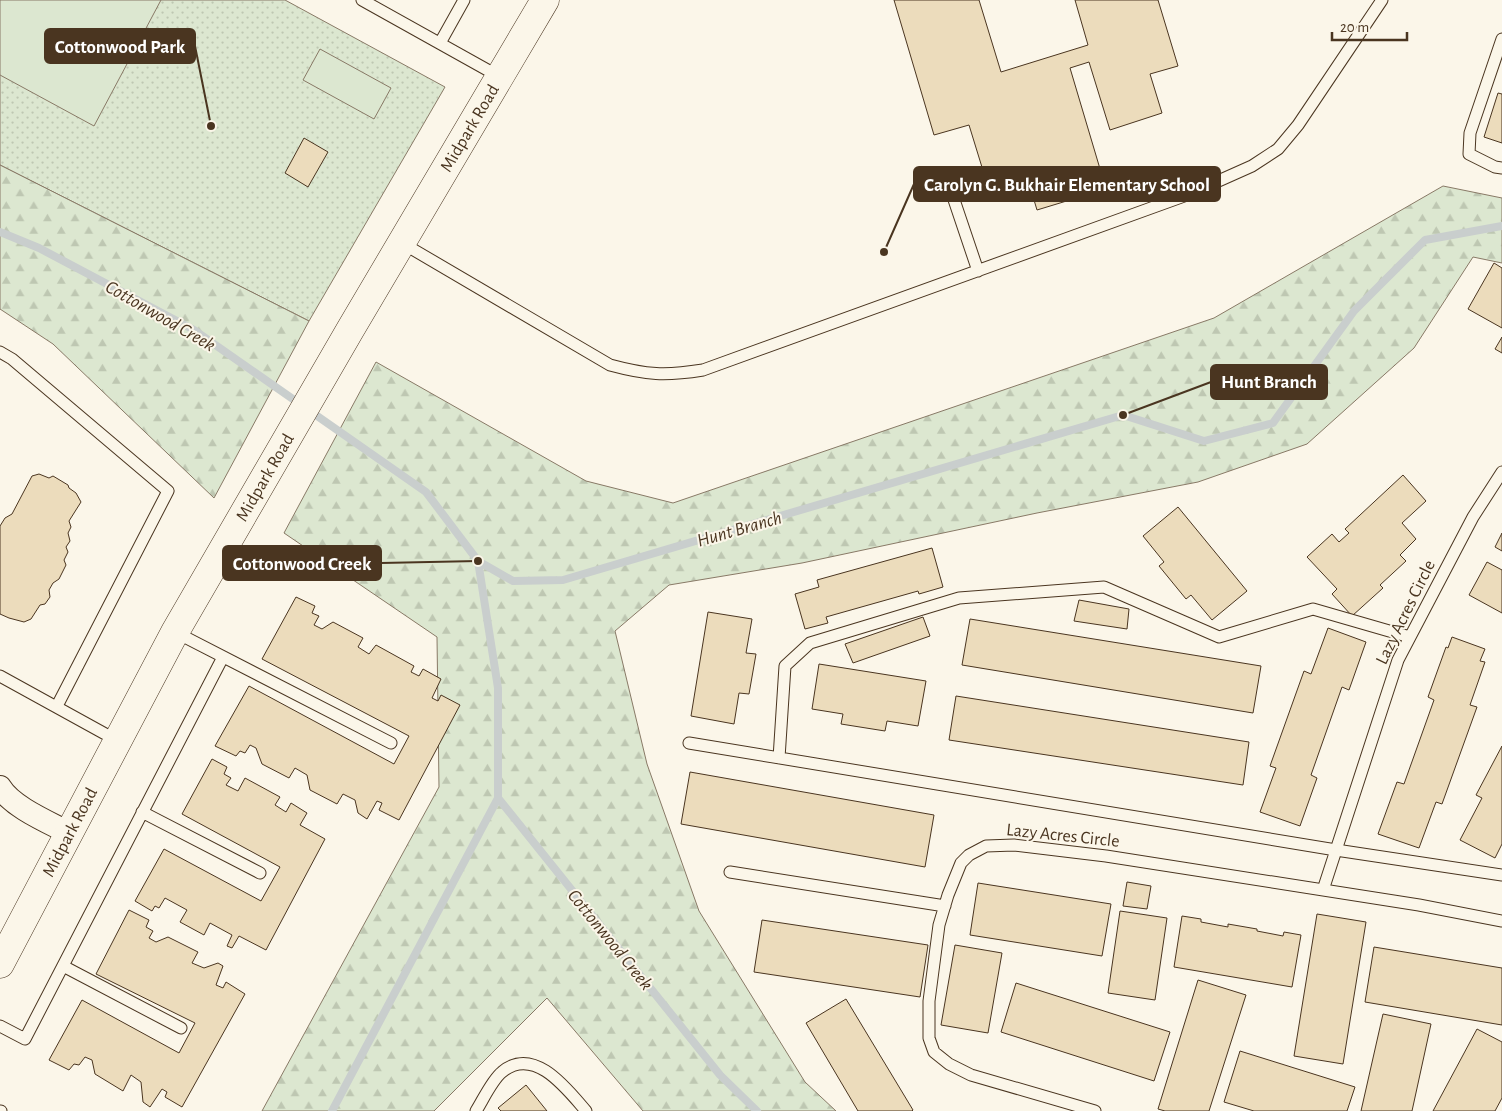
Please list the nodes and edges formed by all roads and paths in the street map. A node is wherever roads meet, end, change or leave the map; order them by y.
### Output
1 (362, 0) edge
2 (464, 0) edge
3 (545, 0) edge
4 (1382, 0) edge
5 (1502, 39) edge
6 (440, 43) junction
7 (500, 77) junction
8 (1502, 168) edge
9 (947, 179) dead end
10 (402, 243) junction
11 (978, 271) junction
12 (0, 352) edge
13 (1502, 472) edge
14 (175, 632) junction
15 (1410, 637) junction
16 (223, 657) junction
17 (0, 676) edge
18 (57, 706) junction
19 (118, 741) junction
20 (391, 743) dead end
21 (689, 743) dead end
22 (779, 758) junction
23 (2, 795) edge
24 (142, 812) junction
25 (69, 834) junction
26 (1336, 850) junction
27 (730, 872) dead end
28 (260, 873) dead end
29 (1502, 875) edge
30 (1323, 890) junction
31 (945, 906) junction
32 (1502, 921) edge
33 (0, 964) edge
34 (62, 966) junction
35 (0, 1026) edge
36 (181, 1028) dead end
37 (476, 1111) edge
38 (586, 1111) edge
39 (1095, 1111) edge

1 - 6 lane
2 - 6 lane
3 - 7 street, Midpark Road
4 - 11 lane
5 - 8 lane
6 - 7 lane
7 - 10 street, Midpark Road
9 - 11 lane
10 - 11 lane
10 - 14 street, Midpark Road
12 - 18 lane
13 - 15 lane, Lazy Acres Circle
14 - 16 lane
14 - 19 street, Midpark Road
15 - 22 lane
15 - 26 lane, Lazy Acres Circle
16 - 20 lane
16 - 24 lane
17 - 18 lane
18 - 19 lane
19 - 25 street, Midpark Road
21 - 22 lane
22 - 26 lane
23 - 25 street
24 - 28 lane
24 - 34 lane
25 - 33 street, Midpark Road
26 - 29 lane
26 - 30 lane, Lazy Acres Circle
27 - 31 lane
30 - 31 lane, Lazy Acres Circle
30 - 32 lane, Lazy Acres Circle
31 - 39 lane, Lazy Acres Circle
34 - 35 lane
34 - 36 lane
37 - 38 lane

